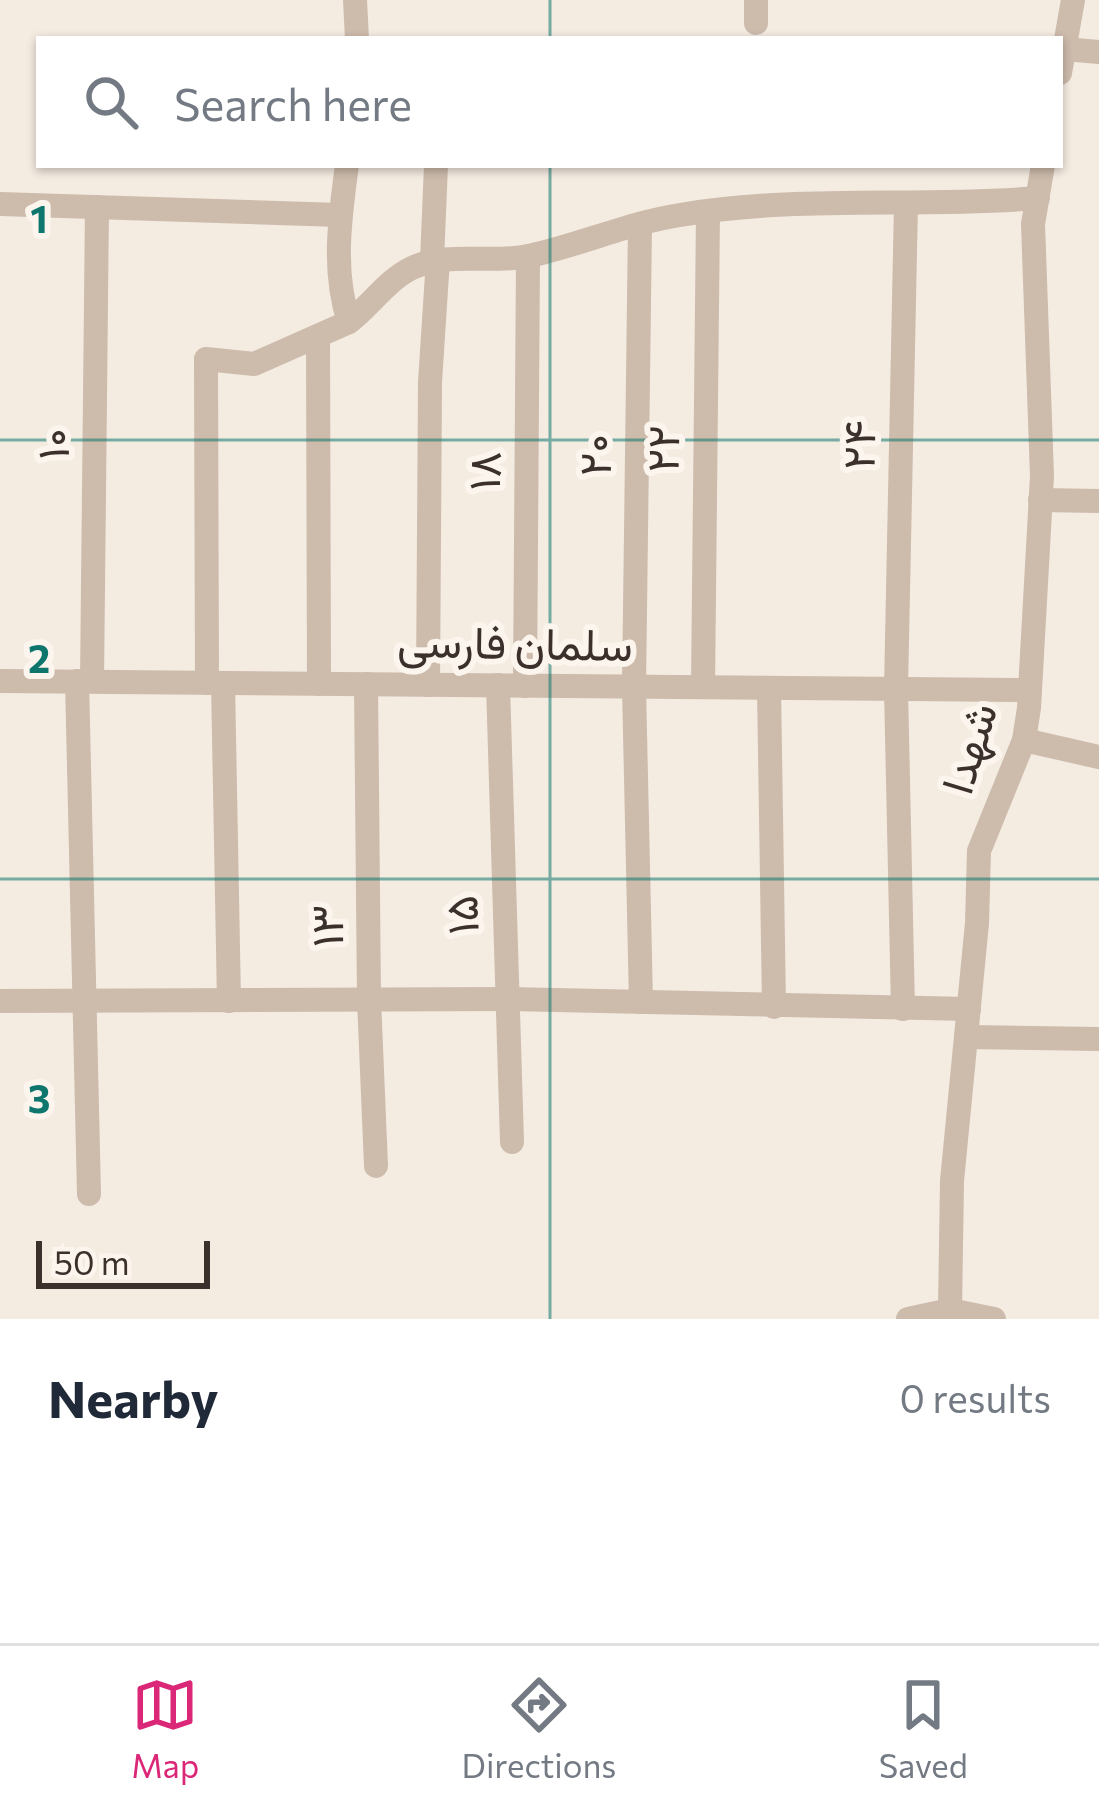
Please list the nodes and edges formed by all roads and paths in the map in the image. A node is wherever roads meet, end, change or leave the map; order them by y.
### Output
1 (355, 0) edge
2 (1073, 0) edge
3 (357, 36) edge
4 (1099, 52) edge
5 (1063, 55) edge
6 (1063, 61) edge
7 (347, 168) edge
8 (436, 168) edge
9 (1043, 168) edge
10 (1038, 198) junction
11 (906, 203) junction
12 (0, 204) edge
13 (97, 207) junction
14 (708, 212) junction
15 (340, 215) junction
16 (640, 224) junction
17 (528, 256) junction
18 (435, 260) junction
19 (350, 322) junction
20 (318, 335) junction
21 (1040, 500) junction
22 (1099, 501) edge
23 (0, 681) edge
24 (84, 681) junction
25 (215, 683) junction
26 (319, 684) junction
27 (366, 684) junction
28 (428, 685) junction
29 (498, 685) junction
30 (524, 686) junction
31 (634, 687) junction
32 (703, 687) junction
33 (769, 688) junction
34 (896, 689) junction
35 (1030, 690) junction
36 (1024, 740) junction
37 (1099, 757) edge
38 (369, 999) junction
39 (507, 999) junction
40 (84, 1000) junction
41 (229, 1000) junction
42 (0, 1001) edge
43 (641, 1002) junction
44 (774, 1007) junction
45 (903, 1009) junction
46 (969, 1010) junction
47 (966, 1036) junction
48 (1099, 1039) edge
49 (512, 1142) dead end
50 (376, 1166) dead end
51 (89, 1194) dead end
52 (950, 1310) junction
53 (908, 1319) edge
54 (994, 1319) edge

1 - 3 street
2 - 5 street
4 - 6 street
7 - 15 street
8 - 18 street
9 - 10 street, شهدا
10 - 11 street
10 - 21 street, شهدا
11 - 14 street
11 - 34 street, ۲۴
12 - 13 street
13 - 15 street
13 - 24 street, ۱۰
14 - 16 street
14 - 32 street, ۲۲
15 - 19 street
16 - 17 street
16 - 31 street, ۲۰
17 - 18 street
17 - 30 street, ۱۸
18 - 19 street
18 - 28 street
19 - 20 street
20 - 25 street
20 - 26 street
21 - 22 street
21 - 35 street, شهدا
23 - 24 street, سلمان فارسی
24 - 25 street, سلمان فارسی
24 - 40 street, ۱۰
25 - 26 street, سلمان فارسی
25 - 41 street
26 - 27 street, سلمان فارسی
27 - 28 street, سلمان فارسی
27 - 38 street, ۱۳
28 - 29 street, سلمان فارسی
29 - 30 street, سلمان فارسی
29 - 39 street, ۱۵
30 - 31 street, سلمان فارسی
31 - 32 street, سلمان فارسی
31 - 43 street, ۲۰
32 - 33 street, سلمان فارسی
33 - 34 street, سلمان فارسی
33 - 44 street
34 - 35 street, سلمان فارسی
34 - 45 street, ۲۴
35 - 36 street, شهدا
36 - 37 street
36 - 46 street, شهدا
38 - 39 street
38 - 41 street
38 - 50 street, ۱۳
39 - 43 street
39 - 49 street, ۱۵
40 - 41 street
40 - 42 street
40 - 51 street, ۱۰
43 - 44 street
44 - 45 street
45 - 46 street
46 - 47 street, شهدا
47 - 48 street
47 - 52 street, شهدا
52 - 53 street
52 - 54 street

